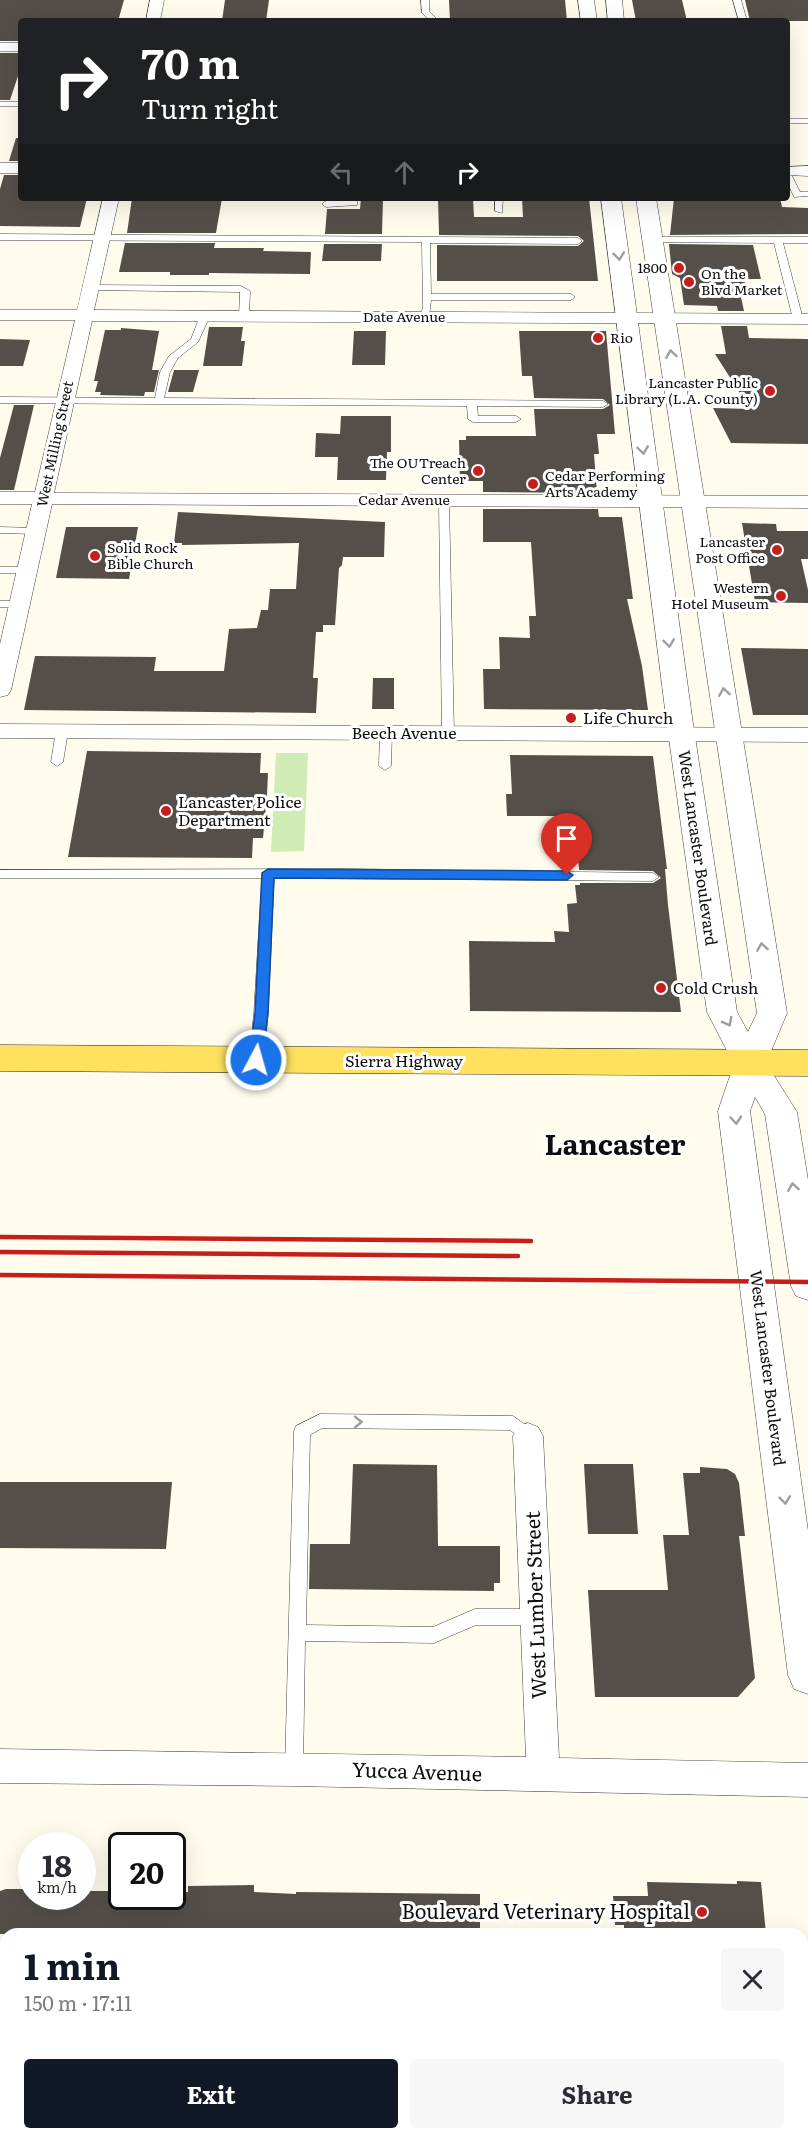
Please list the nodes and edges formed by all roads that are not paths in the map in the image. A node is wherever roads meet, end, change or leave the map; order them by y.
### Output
1 (157, 0) edge
2 (424, 0) edge
3 (586, 0) edge
4 (614, 0) edge
5 (737, 0) edge
6 (154, 18) edge
7 (432, 18) edge
8 (589, 18) edge
9 (616, 18) edge
10 (742, 18) edge
11 (0, 47) edge
12 (18, 47) edge
13 (0, 104) edge
14 (18, 104) edge
15 (790, 121) edge
16 (808, 121) edge
17 (0, 168) edge
18 (18, 168) edge
19 (790, 171) edge
20 (808, 171) edge
21 (790, 180) edge
22 (808, 194) edge
23 (110, 201) edge
24 (354, 201) edge
25 (499, 201) edge
26 (611, 201) edge
27 (646, 201) edge
28 (326, 204) dead end
29 (499, 211) dead end
30 (0, 237) edge
31 (102, 237) junction
32 (426, 239) junction
33 (653, 240) junction
34 (778, 240) junction
35 (808, 240) edge
36 (579, 241) dead end
37 (90, 288) junction
38 (427, 297) junction
39 (550, 297) junction
40 (571, 297) dead end
41 (0, 315) edge
42 (83, 315) junction
43 (205, 316) junction
44 (244, 316) junction
45 (424, 317) junction
46 (553, 318) junction
47 (626, 318) junction
48 (665, 319) junction
49 (803, 319) edge
50 (0, 400) edge
51 (64, 401) junction
52 (159, 401) junction
53 (472, 404) junction
54 (603, 404) dead end
55 (516, 419) dead end
56 (0, 498) edge
57 (43, 498) junction
58 (444, 501) junction
59 (651, 501) junction
60 (693, 501) junction
61 (808, 502) edge
62 (0, 530) edge
63 (36, 531) junction
64 (0, 570) edge
65 (27, 570) junction
66 (0, 604) edge
67 (20, 604) junction
68 (0, 690) edge
69 (0, 731) edge
70 (62, 731) junction
71 (386, 733) junction
72 (448, 734) junction
73 (681, 735) junction
74 (731, 735) junction
75 (808, 735) edge
76 (57, 762) dead end
77 (385, 766) dead end
78 (268, 873) junction
79 (0, 874) edge
80 (653, 877) dead end
81 (0, 1058) edge
82 (256, 1060) junction
83 (808, 1063) edge
84 (750, 1064) junction
85 (808, 1286) edge
86 (528, 1436) joint
87 (537, 1617) junction
88 (297, 1634) junction
89 (808, 1675) edge
90 (294, 1769) junction
91 (9, 1770) edge
92 (543, 1775) junction
93 (808, 1780) edge

1 - 6 street
2 - 7 lane
3 - 8 street
4 - 9 street
5 - 10 lane
11 - 12 street
13 - 14 lane
15 - 16 lane
17 - 18 street
19 - 20 street
21 - 22 lane
23 - 31 street, West Milling Street
24 - 28 lane
25 - 29 lane
26 -> 47 street, West Lancaster Boulevard
27 - 33 street, West Lancaster Boulevard
30 - 31 lane
31 - 32 lane
31 - 37 street, West Milling Street
32 - 36 lane
32 - 38 lane
33 - 34 lane
33 - 48 street, West Lancaster Boulevard
34 - 35 lane
34 - 49 lane
37 - 42 street, West Milling Street
37 - 44 lane
38 - 39 lane
38 - 45 lane
39 - 40 lane
39 - 46 lane
41 - 42 street, Date Avenue
42 - 43 street, Date Avenue
42 - 51 street, West Milling Street
43 - 44 street, Date Avenue
43 - 52 lane
44 - 45 street, Date Avenue
45 - 46 street, Date Avenue
46 - 47 street, Date Avenue
47 - 48 street, Date Avenue
47 -> 59 street, West Lancaster Boulevard
48 - 49 street, Date Avenue
60 -> 48 street, West Lancaster Boulevard
50 - 51 lane
51 - 52 lane
51 - 57 street, West Milling Street
52 - 53 lane
53 - 54 lane
53 - 55 lane
56 - 57 street, Cedar Avenue
57 - 58 street, Cedar Avenue
57 - 63 street, West Milling Street
58 - 59 street, Cedar Avenue
58 - 72 lane
59 - 60 street, Cedar Avenue
59 -> 73 street, West Lancaster Boulevard
60 - 61 street, Cedar Avenue
74 -> 60 street, West Lancaster Boulevard
62 - 63 lane
63 - 65 street, West Milling Street
64 - 65 lane
65 - 67 street, West Milling Street
66 - 67 lane
67 - 68 street, West Milling Street
69 - 70 street, Beech Avenue
70 - 71 street, Beech Avenue
70 - 76 lane
71 - 72 street, Beech Avenue
71 - 77 lane
72 - 73 street, Beech Avenue
73 - 74 street, Beech Avenue
73 -> 84 street, West Lancaster Boulevard
74 - 75 street, Beech Avenue
84 -> 74 street, West Lancaster Boulevard
78 - 79 lane
78 - 80 lane
78 - 82 lane
81 - 82 main road, Sierra Highway
82 - 84 main road, Sierra Highway
83 - 84 main road, Sierra Highway
85 -> 84 street, West Lancaster Boulevard
84 -> 89 street, West Lancaster Boulevard
86 - 87 street, West Lumber Street
88 -> 86 lane
87 - 88 lane
87 - 92 street, West Lumber Street
88 - 90 lane
90 - 91 street, Yucca Avenue
90 - 92 street, Yucca Avenue
92 - 93 street, Yucca Avenue

